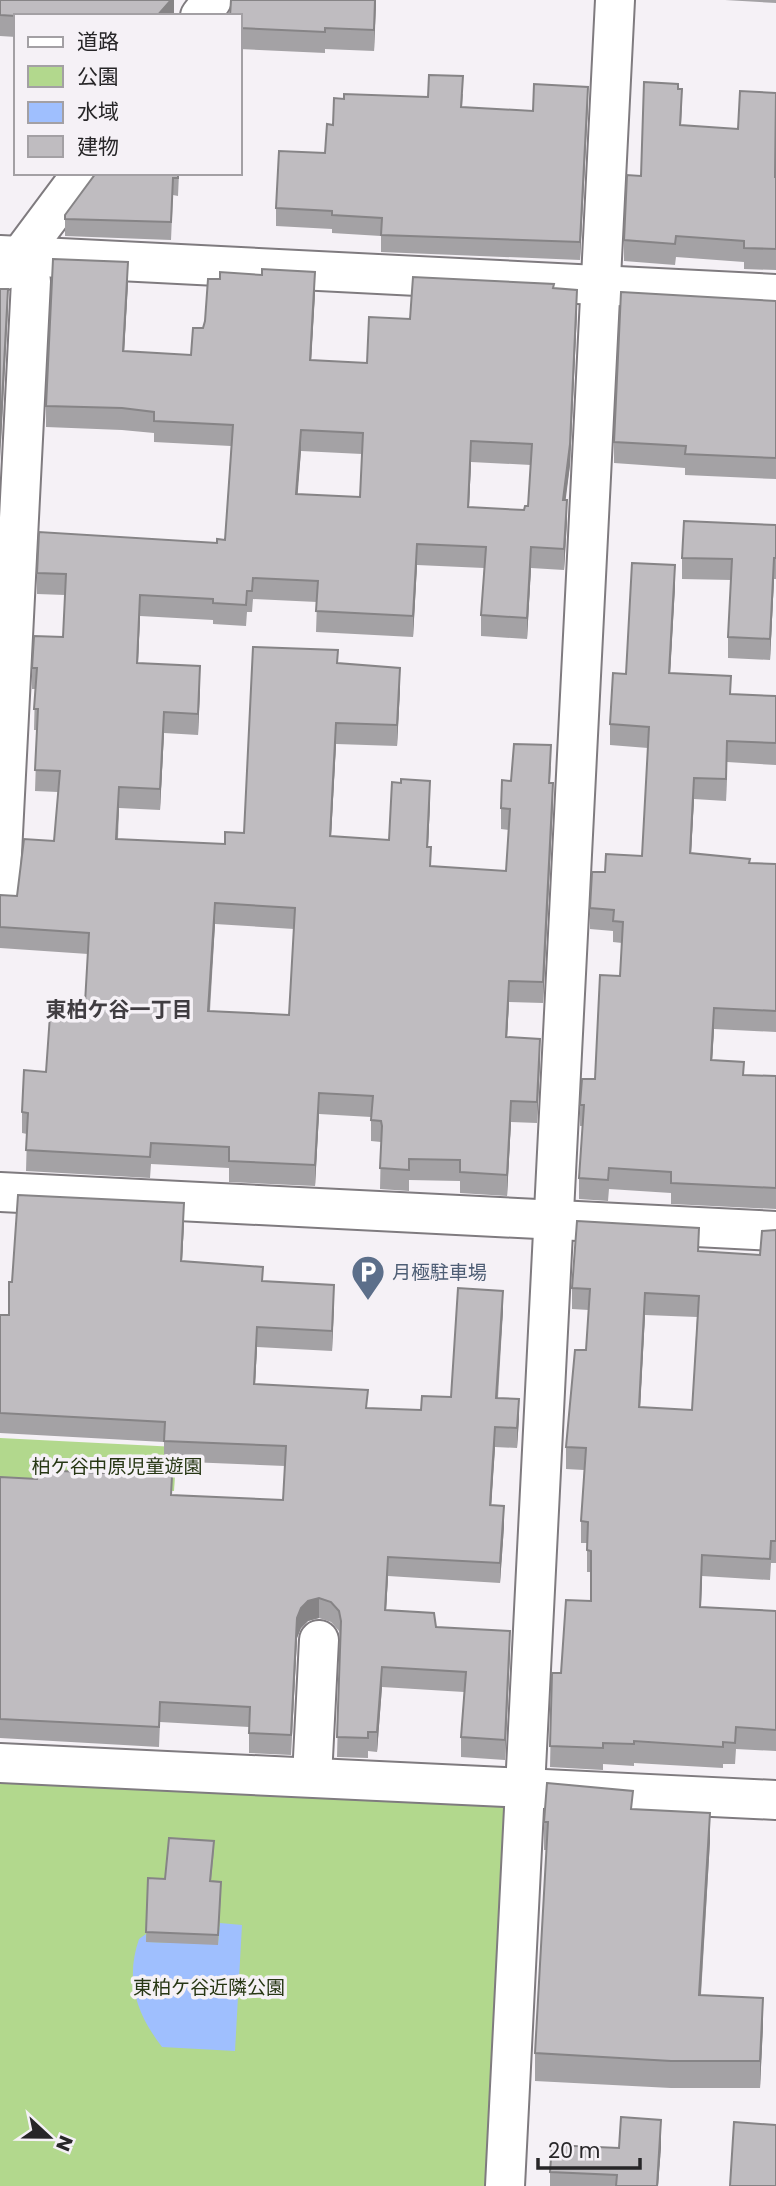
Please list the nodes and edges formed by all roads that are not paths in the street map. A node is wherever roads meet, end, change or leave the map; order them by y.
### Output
1 (615, 0) edge
2 (80, 175) edge
3 (7, 262) edge
4 (601, 284) junction
5 (776, 294) edge
6 (0, 893) edge
7 (0, 1192) edge
8 (554, 1220) junction
9 (776, 1231) edge
10 (319, 1640) dead end
11 (0, 1763) edge
12 (312, 1777) junction
13 (526, 1787) junction
14 (776, 1800) edge
15 (505, 2186) edge

1 - 4 street
2 - 3 street
3 - 4 street
3 - 6 street
4 - 5 street
4 - 8 street
7 - 8 street
8 - 9 street
8 - 13 street
10 - 12 street
11 - 12 street
12 - 13 street
13 - 14 street
13 - 15 street

